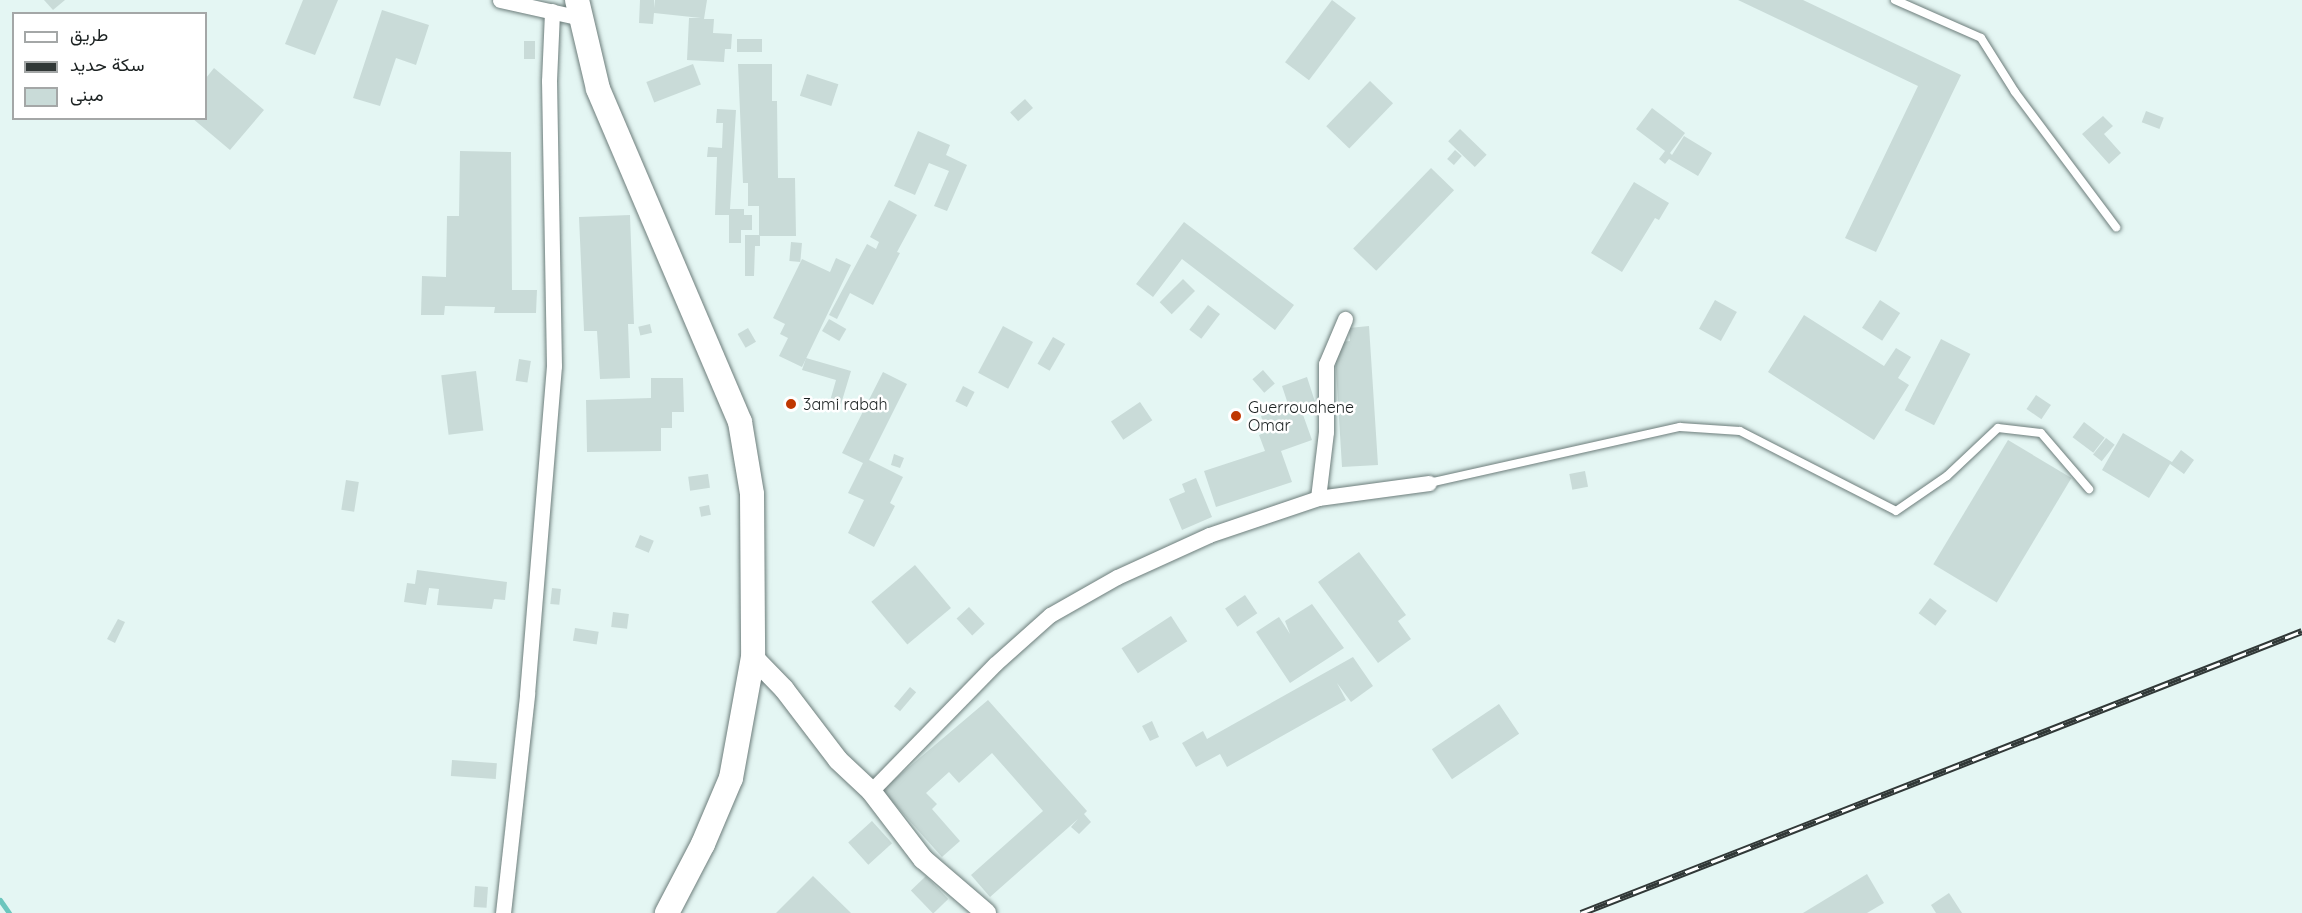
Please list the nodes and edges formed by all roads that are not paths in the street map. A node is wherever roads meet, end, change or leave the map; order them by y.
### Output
1 (500, 0) edge
2 (1895, 0) edge
3 (579, 9) edge
4 (552, 11) junction
5 (2116, 227) dead end
6 (1345, 319) dead end
7 (1429, 483) joint
8 (2089, 489) dead end
9 (1318, 498) junction
10 (753, 657) junction
11 (871, 791) junction
12 (503, 913) edge
13 (667, 913) edge
14 (986, 913) edge

1 - 4 street
2 - 5 lane
3 - 4 street
3 - 10 main road
4 - 12 street
6 - 9 street
7 - 8 lane
7 - 9 street
9 - 11 street
10 - 11 street
10 - 13 main road
11 - 14 street

